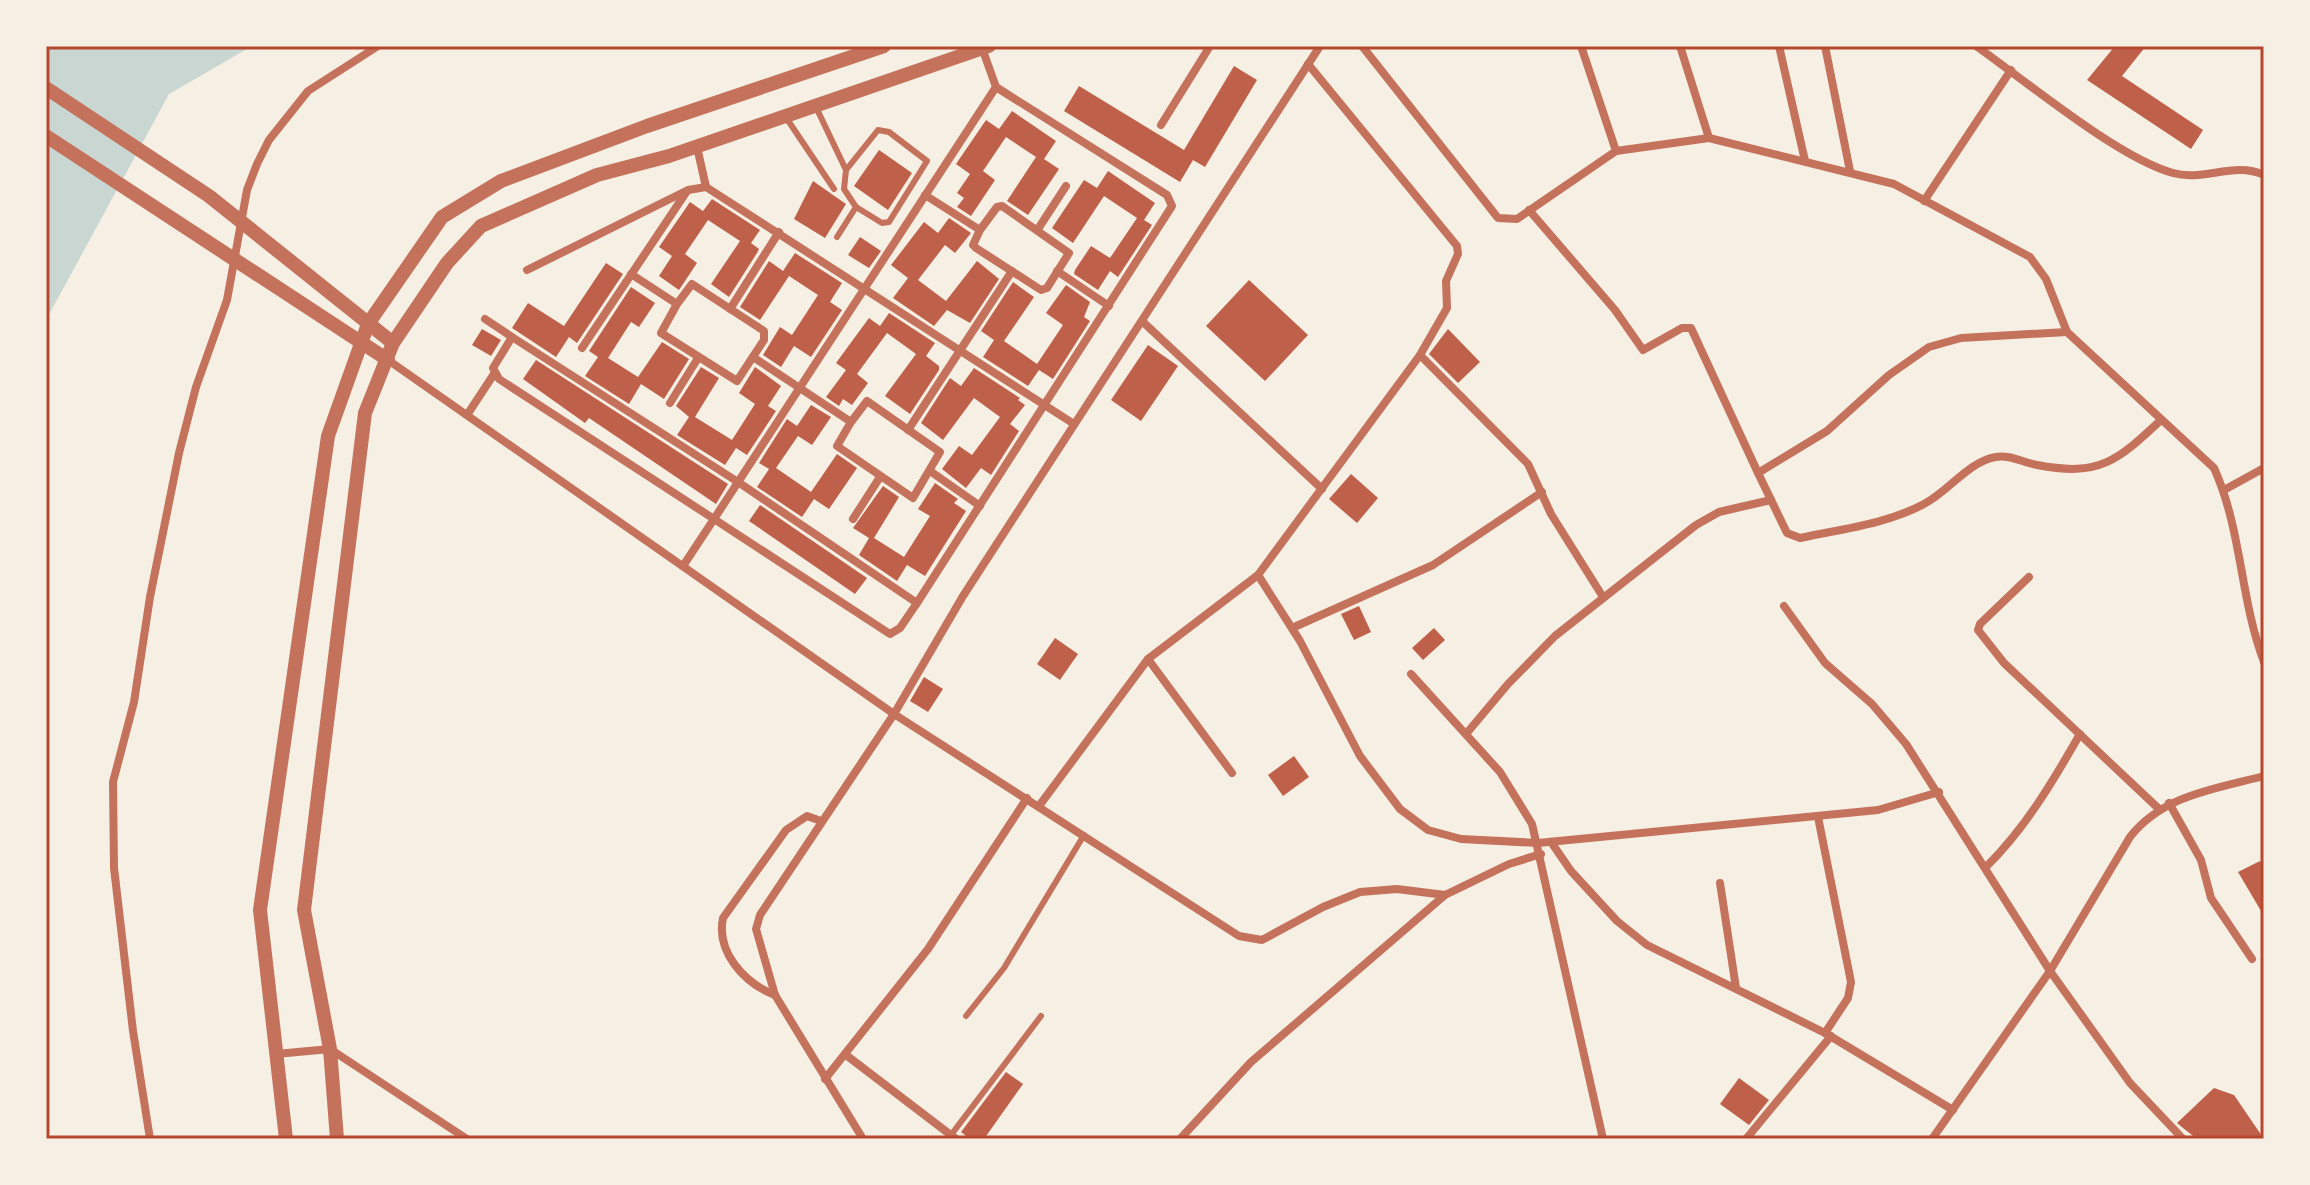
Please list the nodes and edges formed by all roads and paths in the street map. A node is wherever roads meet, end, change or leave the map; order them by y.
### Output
1 (378, 46) edge
2 (884, 46) edge
3 (1210, 46) edge
4 (1320, 46) edge
5 (1362, 46) edge
6 (1581, 46) edge
7 (1680, 46) edge
8 (1779, 46) edge
9 (1825, 46) edge
10 (1976, 46) edge
11 (985, 47) edge
12 (1308, 64) junction
13 (2011, 70) junction
14 (996, 87) junction
15 (46, 88) edge
16 (815, 105) junction
17 (785, 116) junction
18 (1161, 125) dead end
19 (46, 136) edge
20 (1709, 138) junction
21 (697, 147) junction
22 (1616, 151) junction
23 (1805, 161) junction
24 (846, 170) junction
25 (1850, 171) junction
26 (2264, 175) edge
27 (1066, 186) dead end
28 (706, 187) junction
29 (834, 189) dead end
30 (688, 190) junction
31 (925, 195) junction
32 (1924, 201) junction
33 (856, 207) junction
34 (1529, 210) junction
35 (241, 222) junction
36 (1038, 229) junction
37 (980, 230) junction
38 (779, 232) junction
39 (837, 237) dead end
40 (236, 260) junction
41 (527, 270) dead end
42 (1012, 271) junction
43 (1057, 271) junction
44 (631, 274) junction
45 (865, 287) junction
46 (677, 304) junction
47 (1109, 306) junction
48 (730, 309) junction
49 (485, 319) dead end
50 (1143, 322) junction
51 (368, 324) junction
52 (2067, 332) junction
53 (512, 337) junction
54 (360, 341) junction
55 (393, 343) junction
56 (582, 348) dead end
57 (962, 350) junction
58 (1420, 355) junction
59 (753, 357) junction
60 (698, 358) junction
61 (388, 360) junction
62 (494, 374) junction
63 (799, 388) junction
64 (670, 403) dead end
65 (1045, 405) junction
66 (467, 415) junction
67 (2161, 420) junction
68 (851, 422) junction
69 (1074, 424) junction
70 (908, 430) junction
71 (2264, 468) edge
72 (930, 471) junction
73 (1758, 473) junction
74 (880, 477) junction
75 (738, 482) junction
76 (1322, 489) junction
77 (2224, 490) junction
78 (1542, 492) junction
79 (1771, 500) junction
80 (980, 506) junction
81 (714, 519) junction
82 (853, 519) dead end
83 (683, 566) junction
84 (1258, 575) junction
85 (2029, 577) dead end
86 (1603, 597) junction
87 (917, 603) junction
88 (1784, 606) dead end
89 (1292, 628) junction
90 (1148, 659) junction
91 (2264, 662) edge
92 (1411, 674) dead end
93 (894, 714) junction
94 (1466, 734) junction
95 (2080, 734) junction
96 (1232, 773) dead end
97 (2264, 776) edge
98 (1939, 792) junction
99 (1027, 798) junction
100 (2169, 803) junction
101 (1039, 806) junction
102 (2158, 808) junction
103 (1818, 817) junction
104 (821, 821) junction
105 (1084, 835) junction
106 (1551, 842) junction
107 (1538, 843) junction
108 (1541, 854) junction
109 (1986, 867) junction
110 (1720, 883) dead end
111 (1445, 895) junction
112 (2252, 959) dead end
113 (2050, 971) junction
114 (1736, 988) junction
115 (775, 995) junction
116 (966, 1016) dead end
117 (1041, 1016) dead end
118 (1828, 1034) junction
119 (330, 1049) junction
120 (276, 1054) junction
121 (846, 1055) junction
122 (825, 1079) junction
123 (1953, 1110) junction
124 (954, 1137) edge
125 (150, 1139) edge
126 (286, 1139) edge
127 (337, 1139) edge
128 (467, 1139) edge
129 (863, 1139) edge
130 (1180, 1139) edge
131 (1603, 1139) edge
132 (1746, 1139) edge
133 (1932, 1139) edge
134 (2183, 1139) edge

1 - 35 street
2 - 51 street
3 - 18 street
4 - 12 street
5 - 34 street
6 - 22 street
7 - 20 street
8 - 23 street
9 - 25 street
10 - 13 street
11 - 14 street
11 - 16 street
12 - 50 street
12 - 58 street
13 - 26 street
13 - 32 street
14 - 31 street
14 - 47 street
15 - 35 street
16 - 17 street
16 - 24 lane
17 - 21 street
17 - 29 lane
19 - 40 street
20 - 22 street
20 - 23 street
21 - 28 street
21 - 55 street
22 - 34 street
23 - 25 street
24 - 33 lane
24 - 33 lane
25 - 32 street
27 - 36 street
28 - 30 street
28 - 38 street
30 - 41 street
30 - 44 street
31 - 37 street
31 - 45 street
32 - 52 street
33 - 39 lane
34 - 73 street
35 - 40 street
35 - 51 street
36 - 37 street
36 - 43 street
37 - 42 street
38 - 45 street
38 - 48 street
40 - 54 street
40 - 125 street
42 - 43 street
42 - 57 street
43 - 47 street
44 - 46 street
44 - 56 street
45 - 57 street
45 - 63 street
46 - 48 street
46 - 60 street
47 - 65 street
48 - 59 street
49 - 53 street
50 - 69 street
50 - 76 street
51 - 54 street
51 - 55 street
52 - 67 street
52 - 73 street
53 - 62 street
53 - 75 street
54 - 61 street
54 - 120 street
55 - 61 street
57 - 65 street
57 - 70 street
58 - 76 street
58 - 78 street
59 - 60 street
59 - 63 street
60 - 64 street
61 - 66 street
61 - 119 street
62 - 66 street
62 - 81 street
63 - 68 street
63 - 75 street
65 - 69 street
65 - 80 street
66 - 83 street
67 - 77 street
67 - 79 street
68 - 70 street
68 - 74 street
69 - 93 street
70 - 72 street
71 - 77 street
72 - 74 street
72 - 80 street
73 - 79 street
74 - 82 street
75 - 81 street
75 - 87 street
76 - 84 street
77 - 91 street
78 - 86 street
78 - 89 street
79 - 86 street
80 - 87 street
81 - 83 street
81 - 87 street
83 - 93 street
84 - 89 street
84 - 90 street
85 - 95 street
86 - 94 street
88 - 98 street
89 - 107 street
90 - 96 street
90 - 101 street
92 - 94 street
93 - 99 street
93 - 104 street
94 - 107 street
95 - 102 street
95 - 109 street
97 - 100 street
98 - 103 street
98 - 109 street
99 - 101 street
99 - 121 street
100 - 102 street
100 - 112 street
101 - 105 street
102 - 113 street
103 - 106 street
103 - 118 street
104 - 115 street
104 - 115 street
105 - 111 street
105 - 116 lane
106 - 107 street
106 - 114 street
107 - 108 street
108 - 111 street
108 - 131 street
109 - 113 street
110 - 114 street
111 - 130 street
113 - 123 street
113 - 134 street
114 - 118 street
115 - 122 street
117 - 124 lane
118 - 123 street
118 - 132 street
119 - 120 street
119 - 127 street
119 - 128 street
120 - 126 street
121 - 122 street
121 - 124 street
122 - 129 street
123 - 133 street

